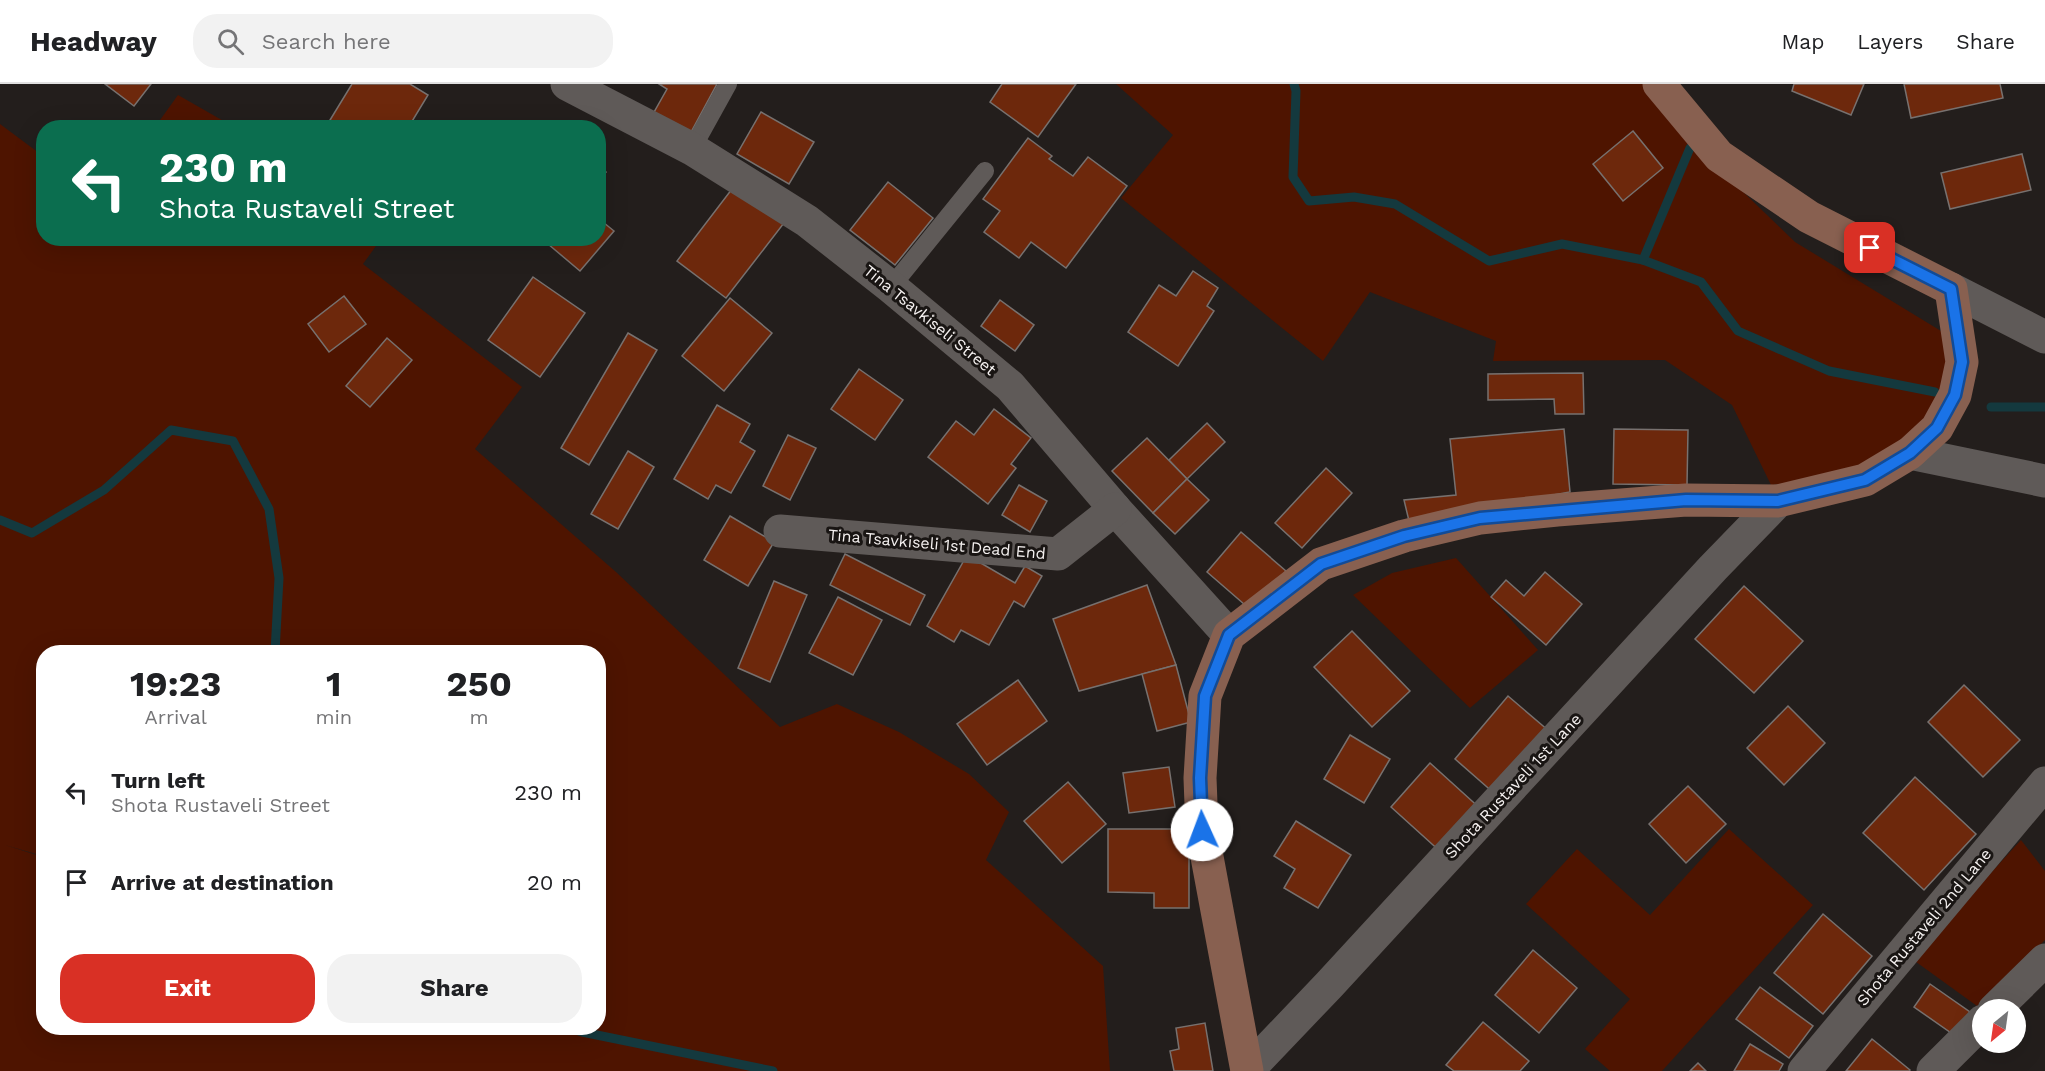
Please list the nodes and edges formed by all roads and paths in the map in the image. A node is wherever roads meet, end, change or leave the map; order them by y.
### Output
1 (567, 84) edge
2 (728, 84) edge
3 (1659, 84) edge
4 (692, 149) junction
5 (986, 171) dead end
6 (891, 287) junction
7 (1951, 289) junction
8 (2045, 337) edge
9 (1910, 453) junction
10 (2045, 481) edge
11 (1778, 501) junction
12 (1115, 509) junction
13 (780, 531) dead end
14 (1229, 635) junction
15 (2045, 783) edge
16 (2045, 960) edge
17 (2005, 999) edge
18 (1972, 1032) edge
19 (1247, 1071) edge
20 (1804, 1071) edge
21 (1933, 1071) edge

1 - 4 street, Tina Tsavkiseli Street
2 - 4 lane
3 - 7 street
4 - 6 street, Tina Tsavkiseli Street
5 - 6 lane
6 - 12 street, Tina Tsavkiseli Street
7 - 8 street
7 - 9 street
9 - 10 street
9 - 11 street
11 - 14 street
11 - 19 street, Shota Rustaveli 1st Lane
12 - 13 street, Tina Tsavkiseli 1st Dead End
12 - 14 street, Tina Tsavkiseli Street
14 - 19 street
15 - 20 street, Shota Rustaveli 2nd Lane
16 - 17 street
18 - 21 street

